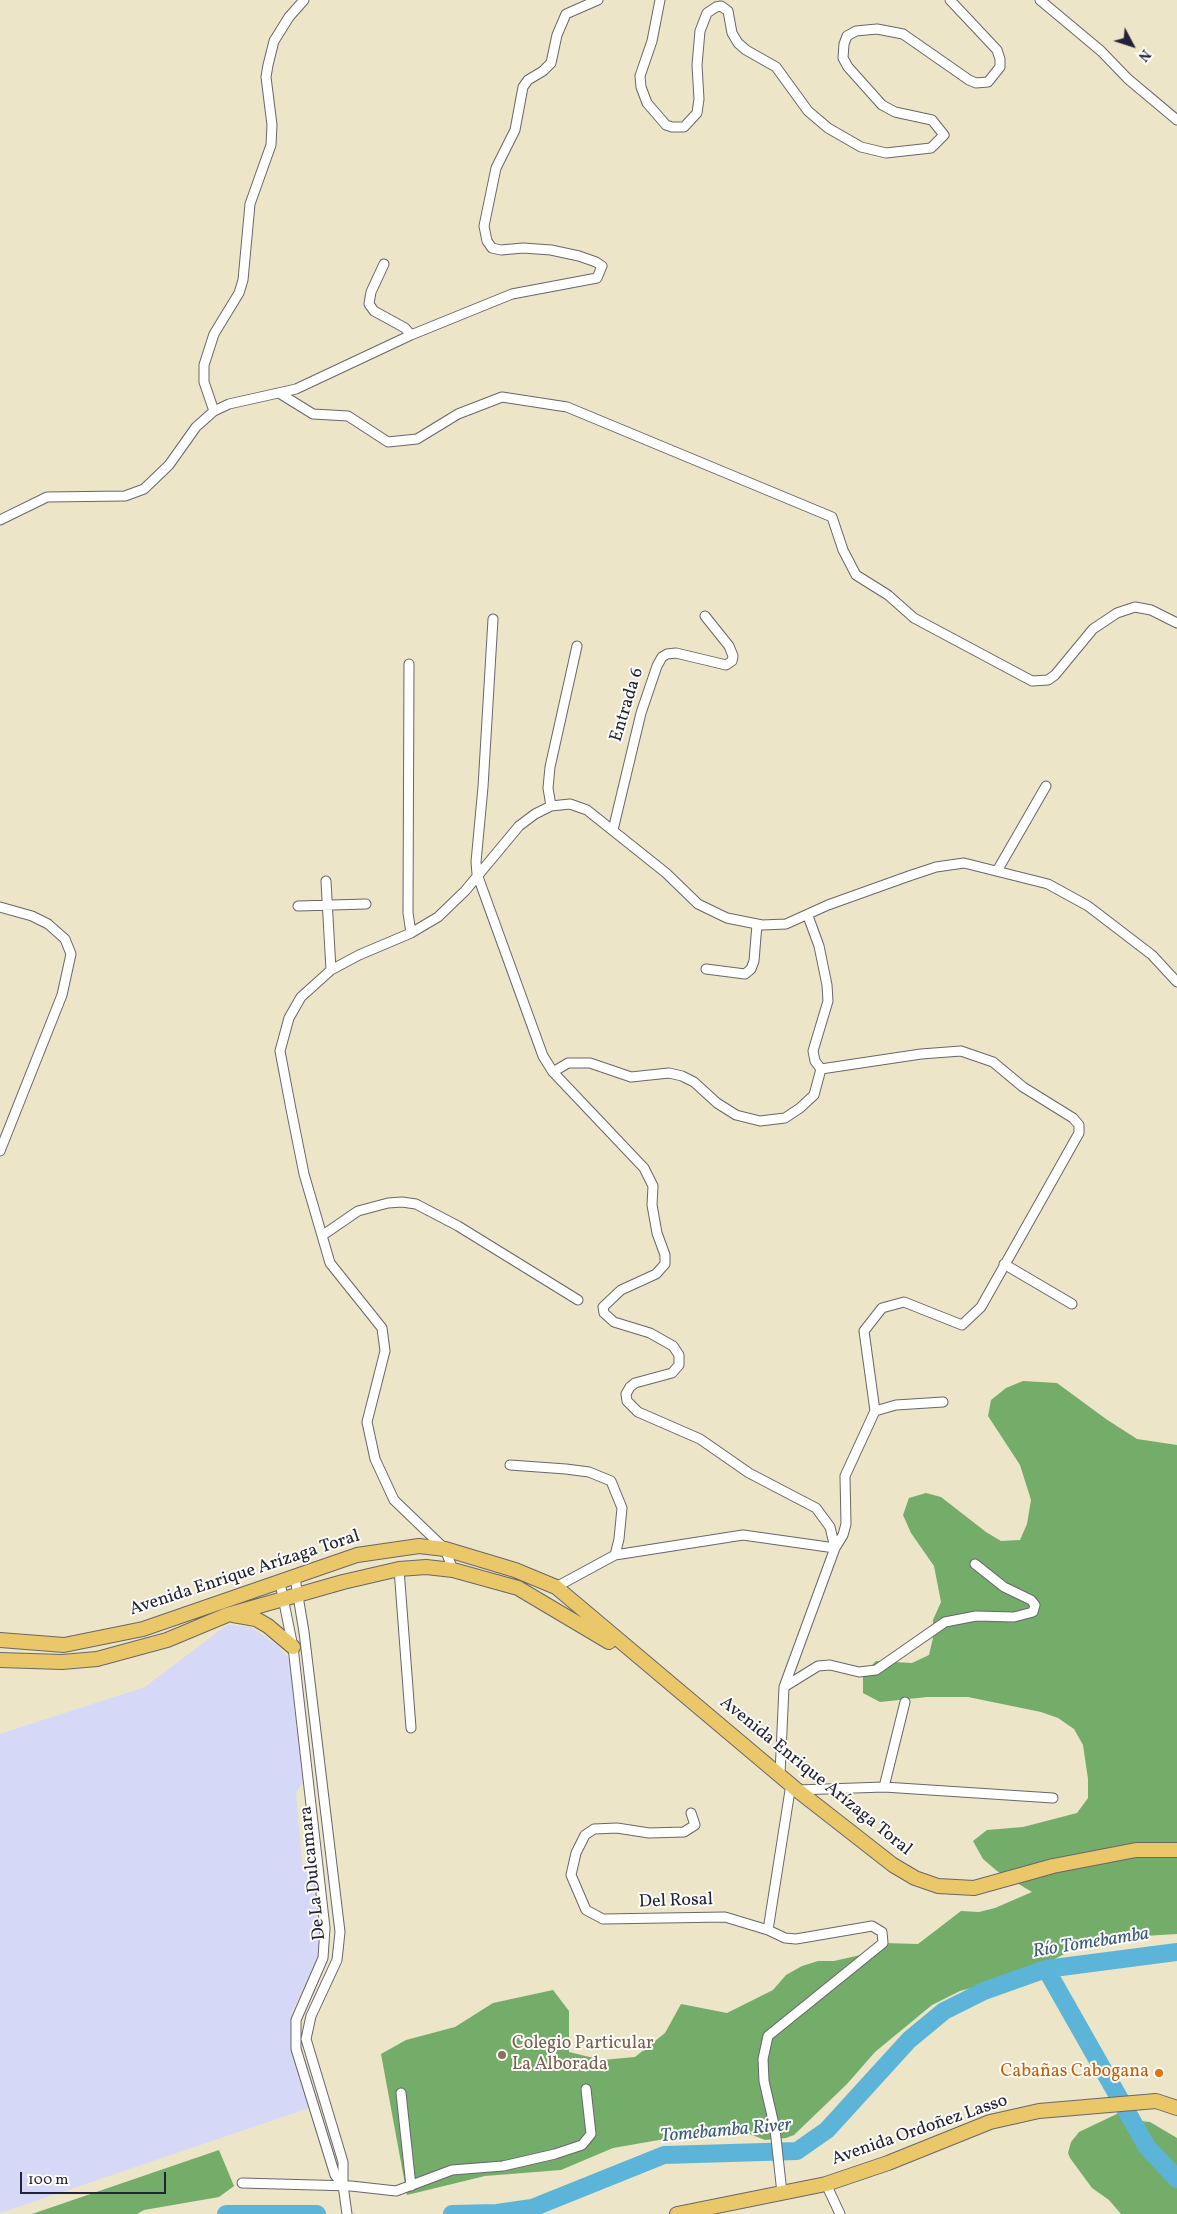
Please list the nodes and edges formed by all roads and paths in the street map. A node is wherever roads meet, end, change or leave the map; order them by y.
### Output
1 (304, 0) edge
2 (598, 0) edge
3 (660, 0) edge
4 (950, 0) edge
5 (1040, 0) edge
6 (1177, 120) edge
7 (384, 264) dead end
8 (410, 335) junction
9 (279, 393) junction
10 (214, 411) junction
11 (0, 520) edge
12 (705, 616) dead end
13 (493, 619) dead end
14 (1177, 623) edge
15 (577, 646) dead end
16 (409, 664) dead end
17 (1046, 786) dead end
18 (551, 806) junction
19 (613, 830) junction
20 (997, 871) junction
21 (477, 874) junction
22 (326, 881) dead end
23 (366, 904) dead end
24 (298, 906) dead end
25 (327, 906) junction
26 (0, 907) edge
27 (808, 916) junction
28 (756, 924) junction
29 (411, 933) junction
30 (706, 969) dead end
31 (331, 970) junction
32 (1177, 982) edge
33 (821, 1069) junction
34 (553, 1072) junction
35 (0, 1151) edge
36 (322, 1235) junction
37 (1004, 1264) junction
38 (578, 1300) dead end
39 (1072, 1304) dead end
40 (943, 1402) dead end
41 (875, 1411) junction
42 (510, 1465) dead end
43 (836, 1548) junction
44 (445, 1549) junction
45 (615, 1555) junction
46 (975, 1564) dead end
47 (399, 1569) junction
48 (453, 1570) junction
49 (295, 1578) junction
50 (280, 1583) junction
51 (556, 1587) junction
52 (299, 1595) junction
53 (283, 1599) junction
54 (227, 1615) junction
55 (0, 1640) edge
56 (292, 1647) junction
57 (0, 1660) edge
58 (648, 1666) junction
59 (784, 1687) junction
60 (905, 1702) dead end
61 (410, 1728) dead end
62 (780, 1774) junction
63 (794, 1787) junction
64 (884, 1787) junction
65 (1053, 1798) dead end
66 (691, 1813) dead end
67 (1177, 1850) edge
68 (768, 1930) junction
69 (586, 2089) dead end
70 (400, 2093) dead end
71 (1177, 2108) edge
72 (242, 2182) dead end
73 (826, 2184) junction
74 (410, 2186) junction
75 (343, 2188) junction
76 (782, 2193) junction
77 (347, 2214) edge
78 (677, 2214) edge
79 (840, 2214) edge

1 - 10 street
2 - 8 street
3 - 4 street
5 - 6 street
7 - 8 street
8 - 9 street
9 - 10 street
9 - 14 street
10 - 11 street
12 - 19 street, Entrada 6
13 - 21 street
15 - 18 street
16 - 29 street
17 - 20 street
18 - 19 street
18 - 21 street
19 - 28 street
20 - 27 street
20 - 32 street
21 - 29 street
21 - 34 street
22 - 25 street
23 - 25 street
24 - 25 street
25 - 31 street
26 - 35 street
27 - 28 street
27 - 33 street
28 - 30 street
29 - 31 street
31 - 36 street
33 - 34 street
33 - 37 street
34 - 43 street
36 - 38 street
36 - 44 street
37 - 39 street
37 - 41 street
40 - 41 street
41 - 43 street
42 - 45 street
43 - 45 street
43 - 59 street
44 - 48 street
44 - 49 main road, Avenida Enrique Arízaga Toral
44 - 51 main road, Avenida Enrique Arízaga Toral
45 - 51 street
46 - 59 street
47 - 48 main road, Avenida Enrique Arízaga Toral
47 - 52 main road, Avenida Enrique Arízaga Toral
47 - 61 street
48 - 58 main road, Avenida Enrique Arízaga Toral
49 - 50 main road, Avenida Enrique Arízaga Toral
49 - 52 street, De La Dulcamara
50 - 53 street, De La Dulcamara
50 - 55 main road, Avenida Enrique Arízaga Toral
51 - 58 main road, Avenida Enrique Arízaga Toral
52 - 53 main road, Avenida Enrique Arízaga Toral
52 - 75 street, De La Dulcamara
53 - 54 main road, Avenida Enrique Arízaga Toral
53 - 56 street, De La Dulcamara
54 - 56 main road
54 - 57 main road, Avenida Enrique Arízaga Toral
56 - 75 street, De La Dulcamara
58 - 62 main road, Avenida Enrique Arízaga Toral
59 - 62 street
60 - 64 street
62 - 63 main road, Avenida Enrique Arízaga Toral
63 - 64 street
63 - 67 main road, Avenida Enrique Arízaga Toral
63 - 68 street
64 - 65 street
66 - 68 street, Del Rosal
68 - 76 street, Del Rosal
69 - 74 street
70 - 74 street
71 - 73 main road, Avenida Ordoñez Lasso
72 - 75 street
73 - 76 main road, Avenida Ordoñez Lasso
73 - 79 street
74 - 75 street
75 - 77 street, De La Dulcamara
76 - 78 main road, Avenida Ordoñez Lasso

